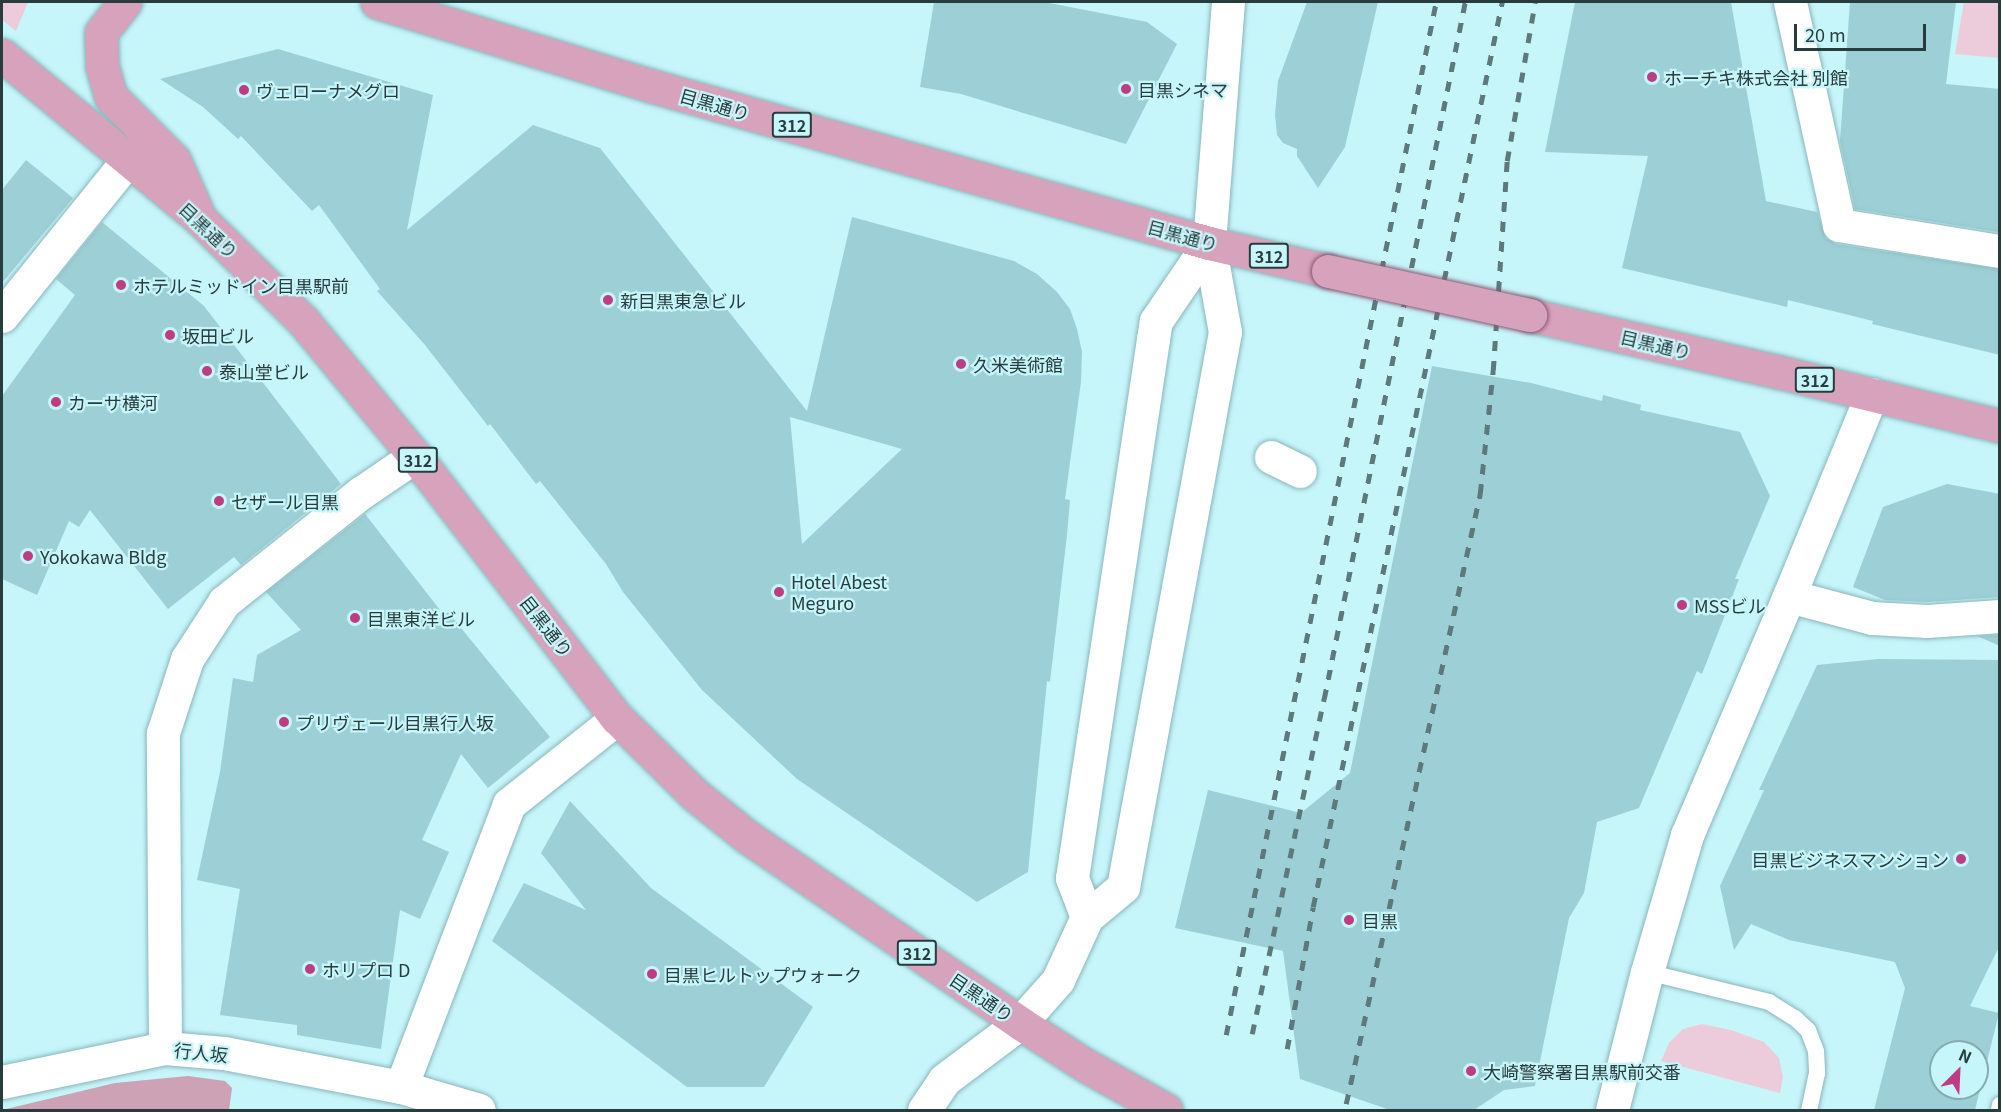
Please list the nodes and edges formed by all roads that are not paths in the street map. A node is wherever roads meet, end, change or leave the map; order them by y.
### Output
1 (125, 2) edge
2 (377, 2) edge
3 (1228, 2) edge
4 (1790, 2) edge
5 (2, 55) edge
6 (128, 160) junction
7 (200, 219) junction
8 (1209, 243) junction
9 (2000, 251) edge
10 (2, 316) edge
11 (1872, 394) junction
12 (2000, 426) edge
13 (415, 456) junction
14 (1271, 457) dead end
15 (1300, 471) dead end
16 (1789, 596) junction
17 (2000, 616) edge
18 (617, 718) junction
19 (1087, 917) junction
20 (1647, 972) junction
21 (1020, 1023) junction
22 (165, 1048) junction
23 (2, 1082) edge
24 (401, 1087) junction
25 (2000, 1105) edge
26 (479, 1110) edge
27 (924, 1110) edge
28 (1166, 1110) edge
29 (1611, 1110) edge
30 (1809, 1110) edge
31 (1999, 1110) edge

1 - 7 main road
2 - 8 main road, 目黒通り / 312
3 - 8 street
4 - 9 street
5 - 6 main road, 目黒通り / 312
6 - 7 main road, 目黒通り / 312
6 - 10 street
7 - 13 main road, 目黒通り / 312
8 - 11 main road, 目黒通り / 312, bridge
8 - 19 street
8 - 19 street
11 - 12 main road, 目黒通り / 312
11 - 16 street
13 - 18 main road, 目黒通り / 312
13 - 22 street
14 - 15 street
16 - 17 street
16 - 20 street
18 - 21 main road, 目黒通り / 312
18 - 24 street
19 - 21 street
20 - 29 street
20 - 30 lane
21 - 27 street
21 - 28 main road, 目黒通り / 312
22 - 23 street, 行人坂
22 - 24 street, 行人坂
24 - 26 street, 行人坂
25 - 31 lane

